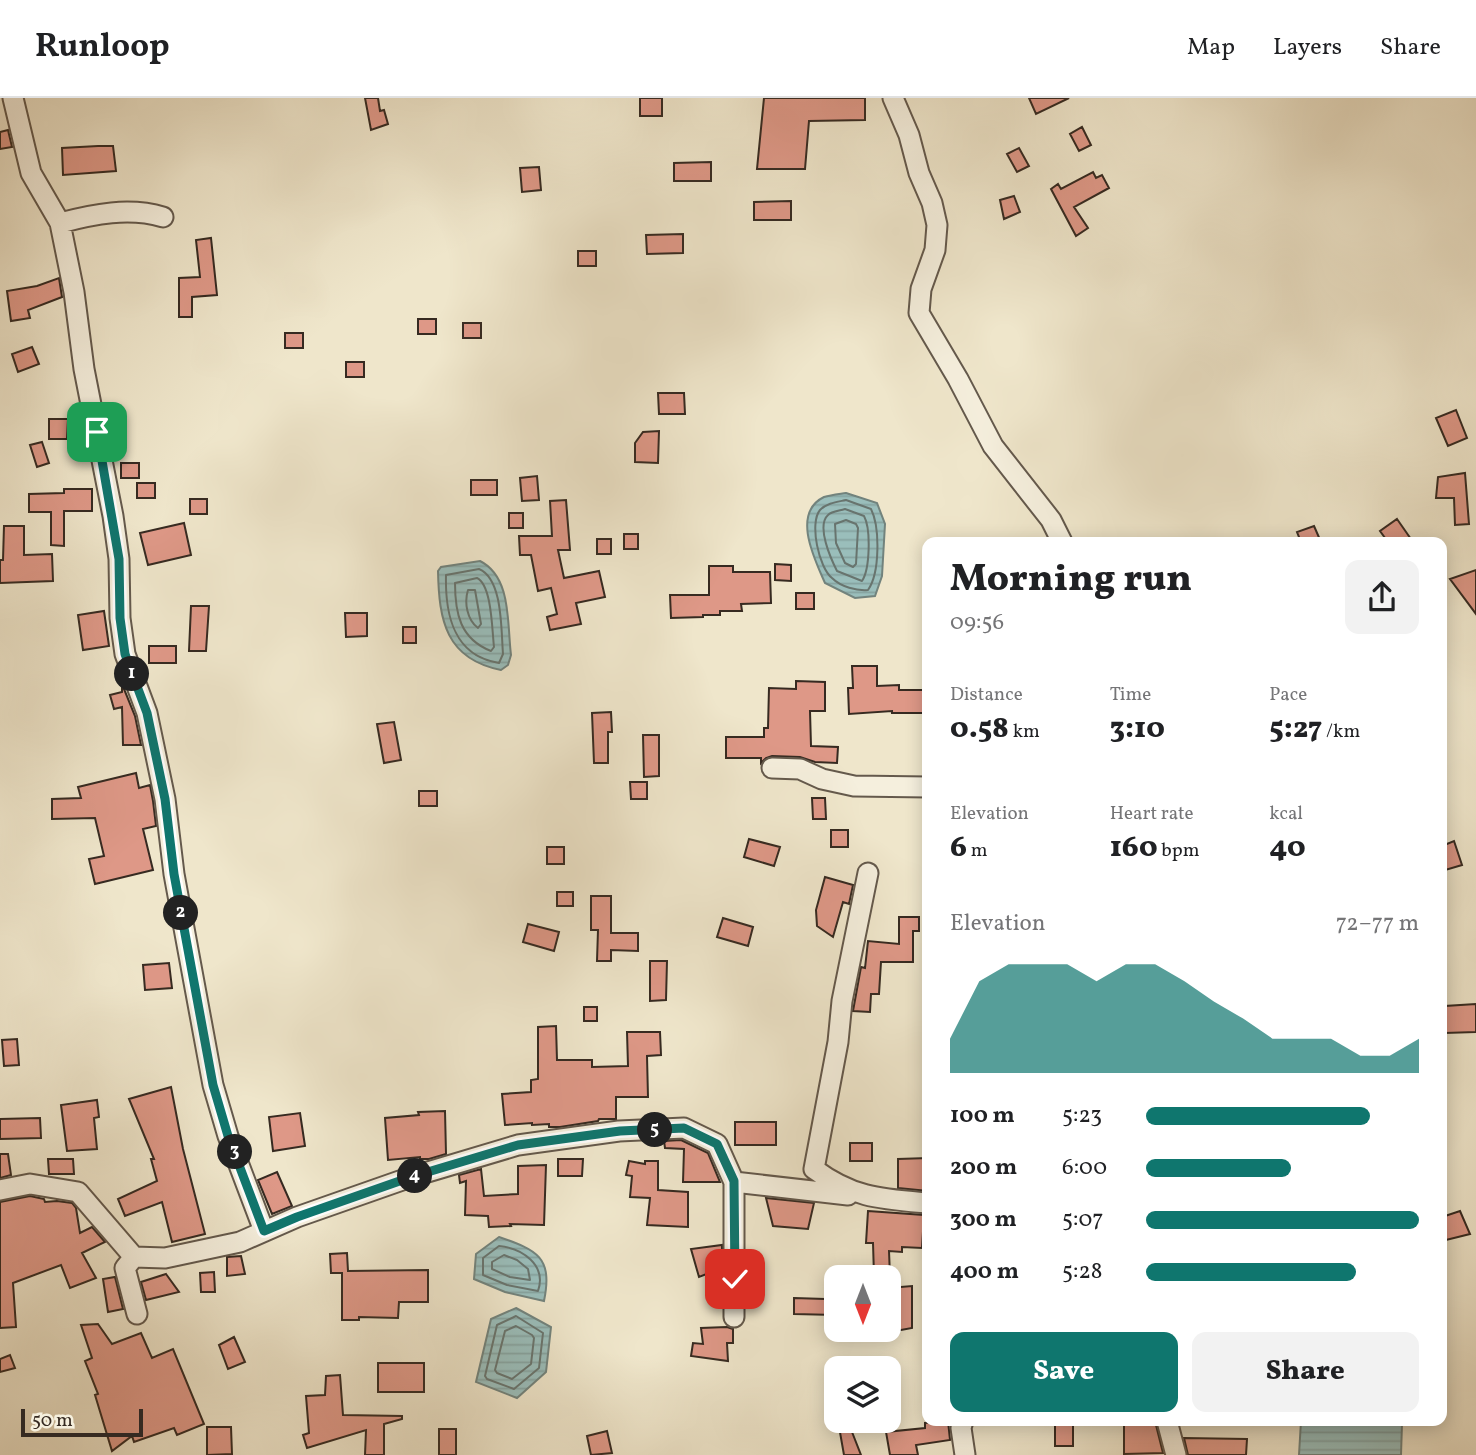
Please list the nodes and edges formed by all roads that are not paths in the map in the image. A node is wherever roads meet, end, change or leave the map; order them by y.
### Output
1 (13, 98) edge
2 (893, 98) edge
3 (163, 217) dead end
4 (60, 223) junction
5 (1060, 537) edge
6 (772, 768) dead end
7 (922, 787) edge
8 (868, 873) dead end
9 (734, 1181) junction
10 (0, 1190) edge
11 (922, 1202) edge
12 (922, 1202) edge
13 (264, 1231) junction
14 (135, 1257) junction
15 (137, 1314) dead end
16 (734, 1317) dead end
17 (962, 1426) edge
18 (1168, 1426) edge
19 (965, 1455) edge
20 (1175, 1455) edge

1 - 4 street
2 - 5 street
3 - 4 street
4 - 13 street
6 - 7 street
8 - 11 street
9 - 12 street
9 - 13 street
9 - 16 street
10 - 14 street
13 - 14 street
14 - 15 street
17 - 19 street
18 - 20 street

